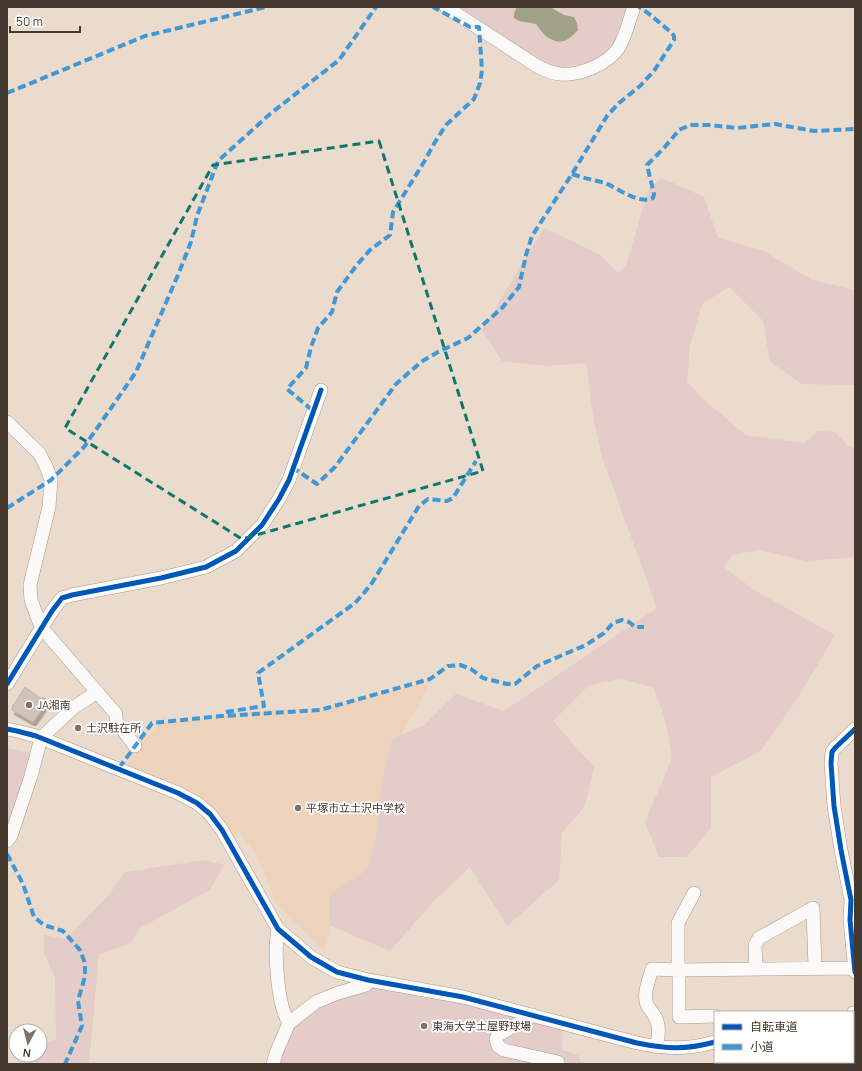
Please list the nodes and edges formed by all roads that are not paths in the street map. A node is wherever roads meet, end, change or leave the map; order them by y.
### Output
1 (446, 7) edge
2 (634, 7) edge
3 (321, 390) dead end
4 (7, 422) edge
5 (41, 627) junction
6 (7, 684) edge
7 (97, 692) junction
8 (7, 729) edge
9 (855, 729) edge
10 (41, 738) junction
11 (135, 746) dead end
12 (7, 841) edge
13 (694, 893) dead end
14 (278, 929) junction
15 (815, 968) junction
16 (756, 969) junction
17 (679, 970) junction
18 (855, 970) edge
19 (368, 980) junction
20 (533, 1015) junction
21 (714, 1016) edge
22 (289, 1023) junction
23 (714, 1042) edge
24 (657, 1047) junction
25 (558, 1062) dead end
26 (273, 1064) edge

1 - 2 street
3 - 5 street
4 - 5 street
5 - 6 street
5 - 7 street
7 - 10 street
7 - 11 street
8 - 10 street
9 - 18 street
10 - 12 street
10 - 14 street
13 - 17 street
14 - 19 street
14 - 22 street
15 - 16 street
15 - 16 street
15 - 18 street
16 - 17 street
17 - 21 street
17 - 24 street
19 - 20 street
19 - 22 street
20 - 24 street
20 - 25 street
22 - 26 street
23 - 24 street

